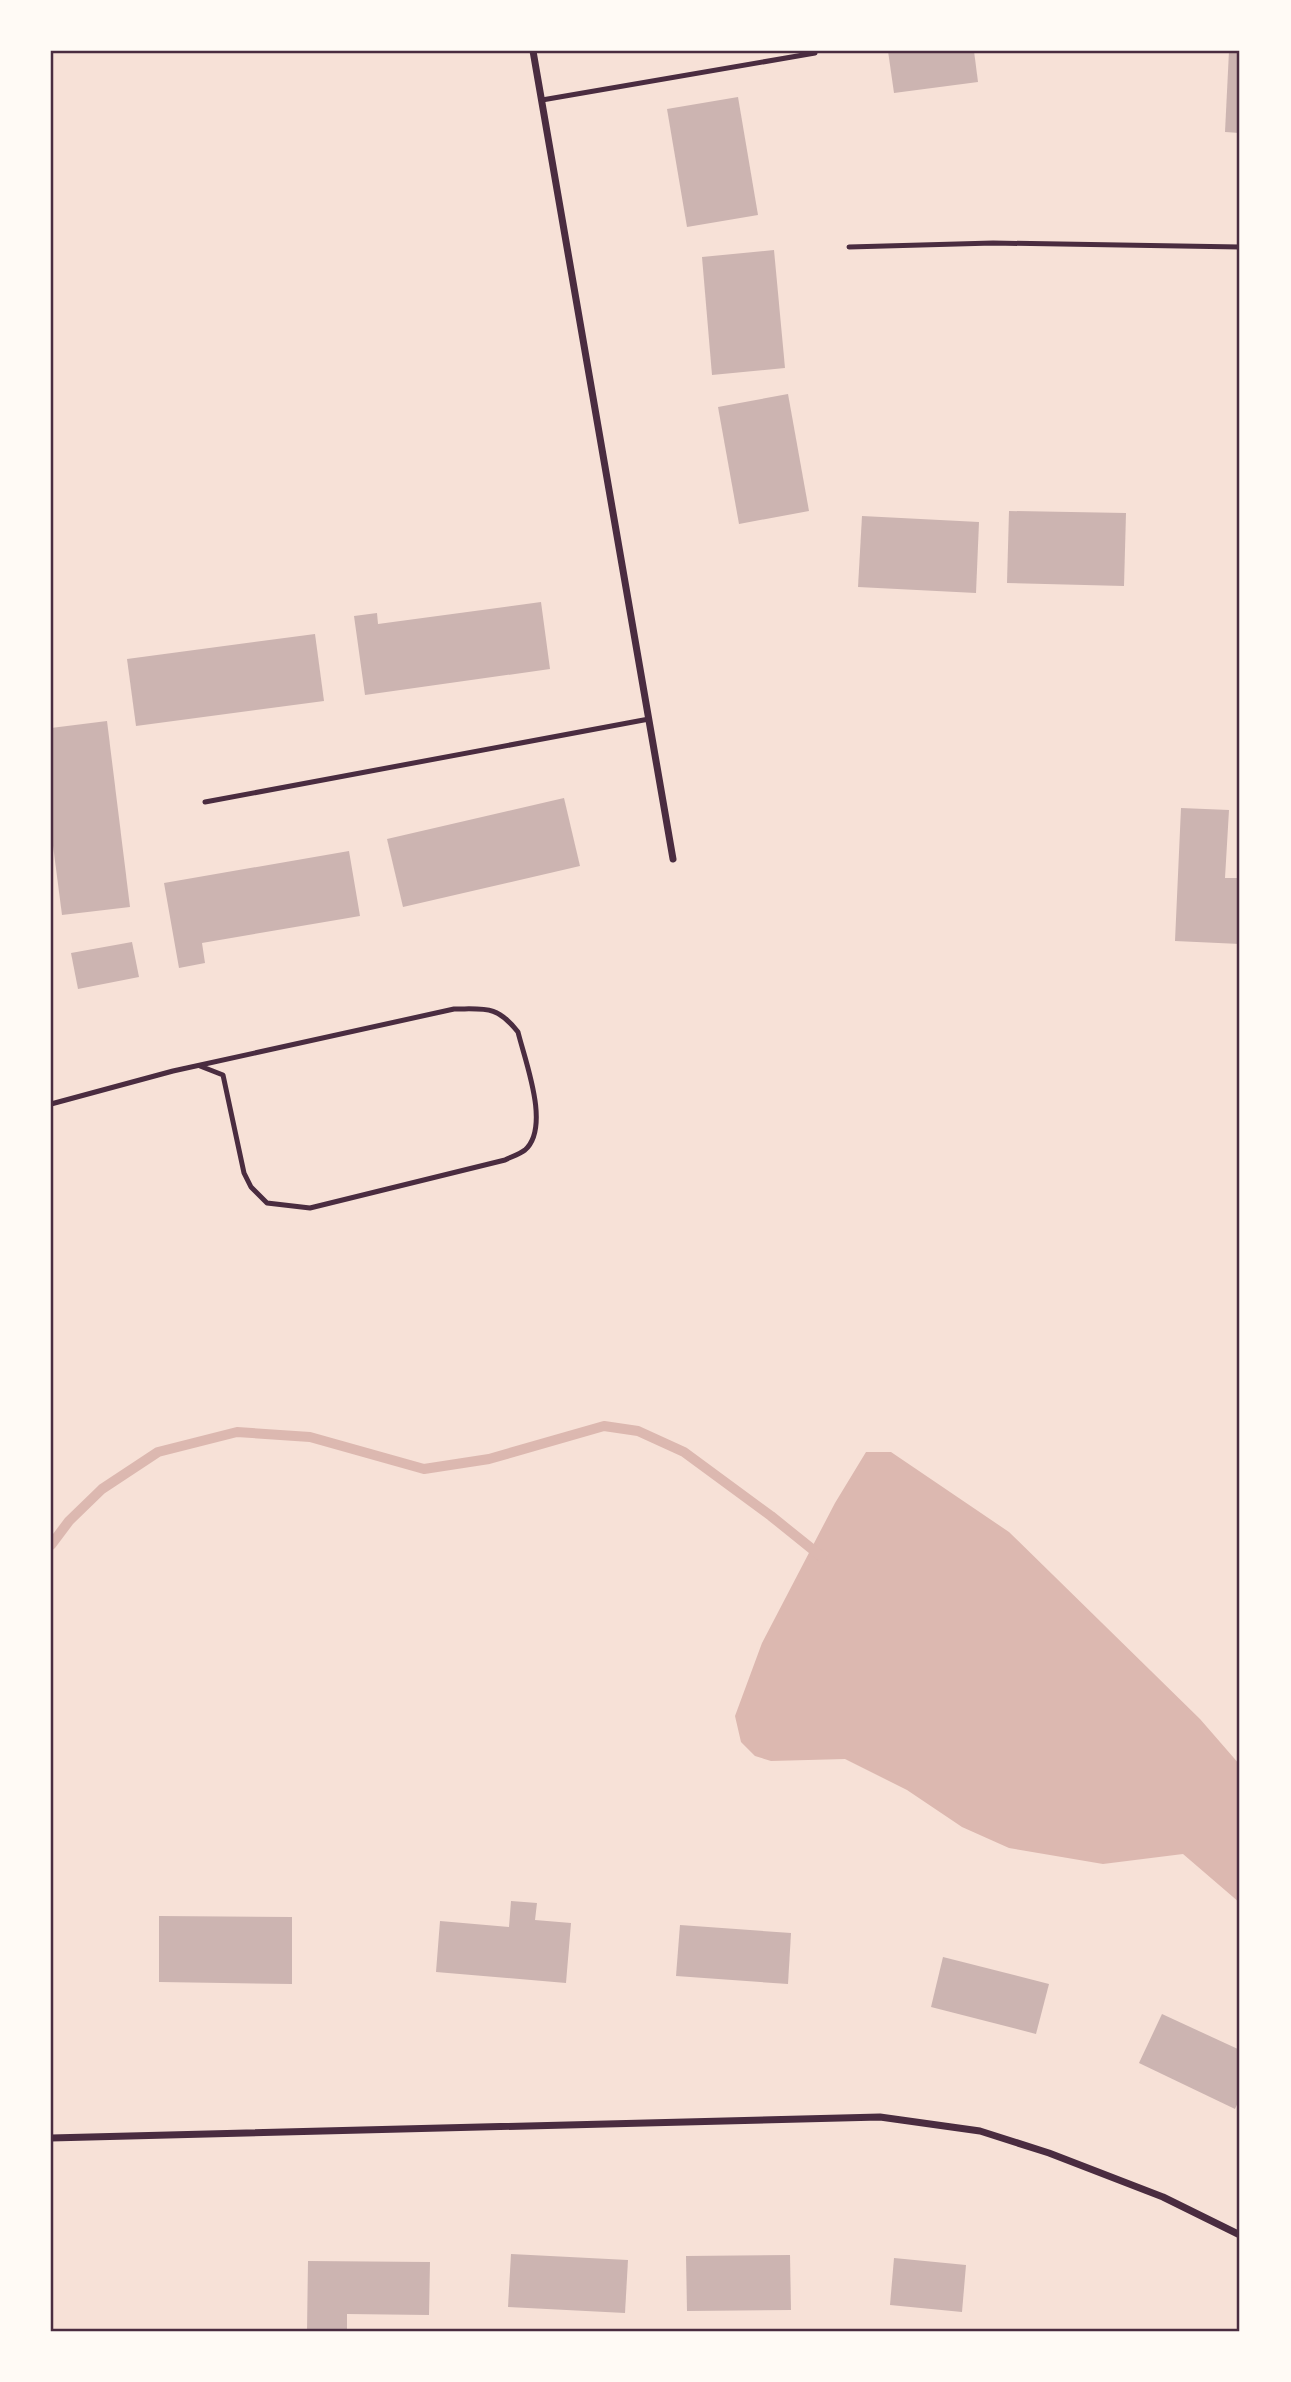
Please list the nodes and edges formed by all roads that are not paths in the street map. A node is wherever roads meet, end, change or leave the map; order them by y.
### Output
1 (533, 51) edge
2 (815, 53) dead end
3 (542, 100) junction
4 (849, 247) dead end
5 (1240, 247) edge
6 (649, 719) junction
7 (205, 802) dead end
8 (673, 859) dead end
9 (200, 1066) junction
10 (51, 1104) edge
11 (51, 2138) edge
12 (1240, 2235) edge

1 - 3 street
2 - 3 lane
3 - 6 street
4 - 5 lane
6 - 7 lane
6 - 8 street
9 - 9 lane
9 - 10 lane
11 - 12 street

